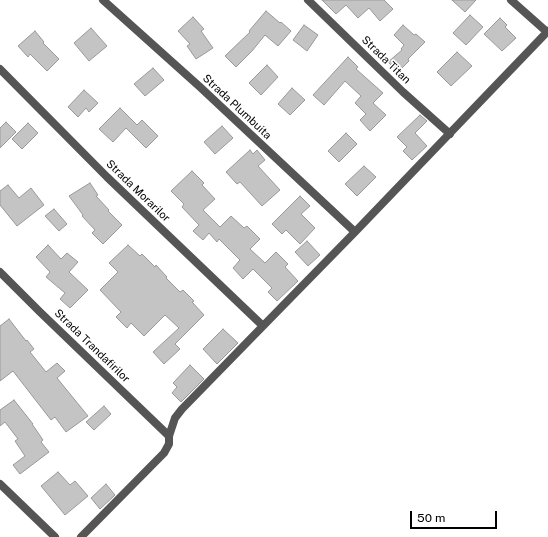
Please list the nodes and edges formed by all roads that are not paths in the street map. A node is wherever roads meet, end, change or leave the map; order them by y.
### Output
1 (102, 0) edge
2 (308, 0) edge
3 (511, 0) edge
4 (547, 32) edge
5 (0, 69) edge
6 (450, 134) junction
7 (356, 232) junction
8 (0, 272) edge
9 (263, 326) junction
10 (169, 436) junction
11 (0, 484) edge
12 (56, 537) edge
13 (81, 537) edge

1 - 7 street, Strada Plumbuita
2 - 6 street, Strada Titan
3 - 4 street
4 - 6 street
5 - 9 street, Strada Morarilor
6 - 7 street
7 - 9 street
8 - 10 street, Strada Trandafirilor
9 - 10 street
10 - 13 street
11 - 12 street

